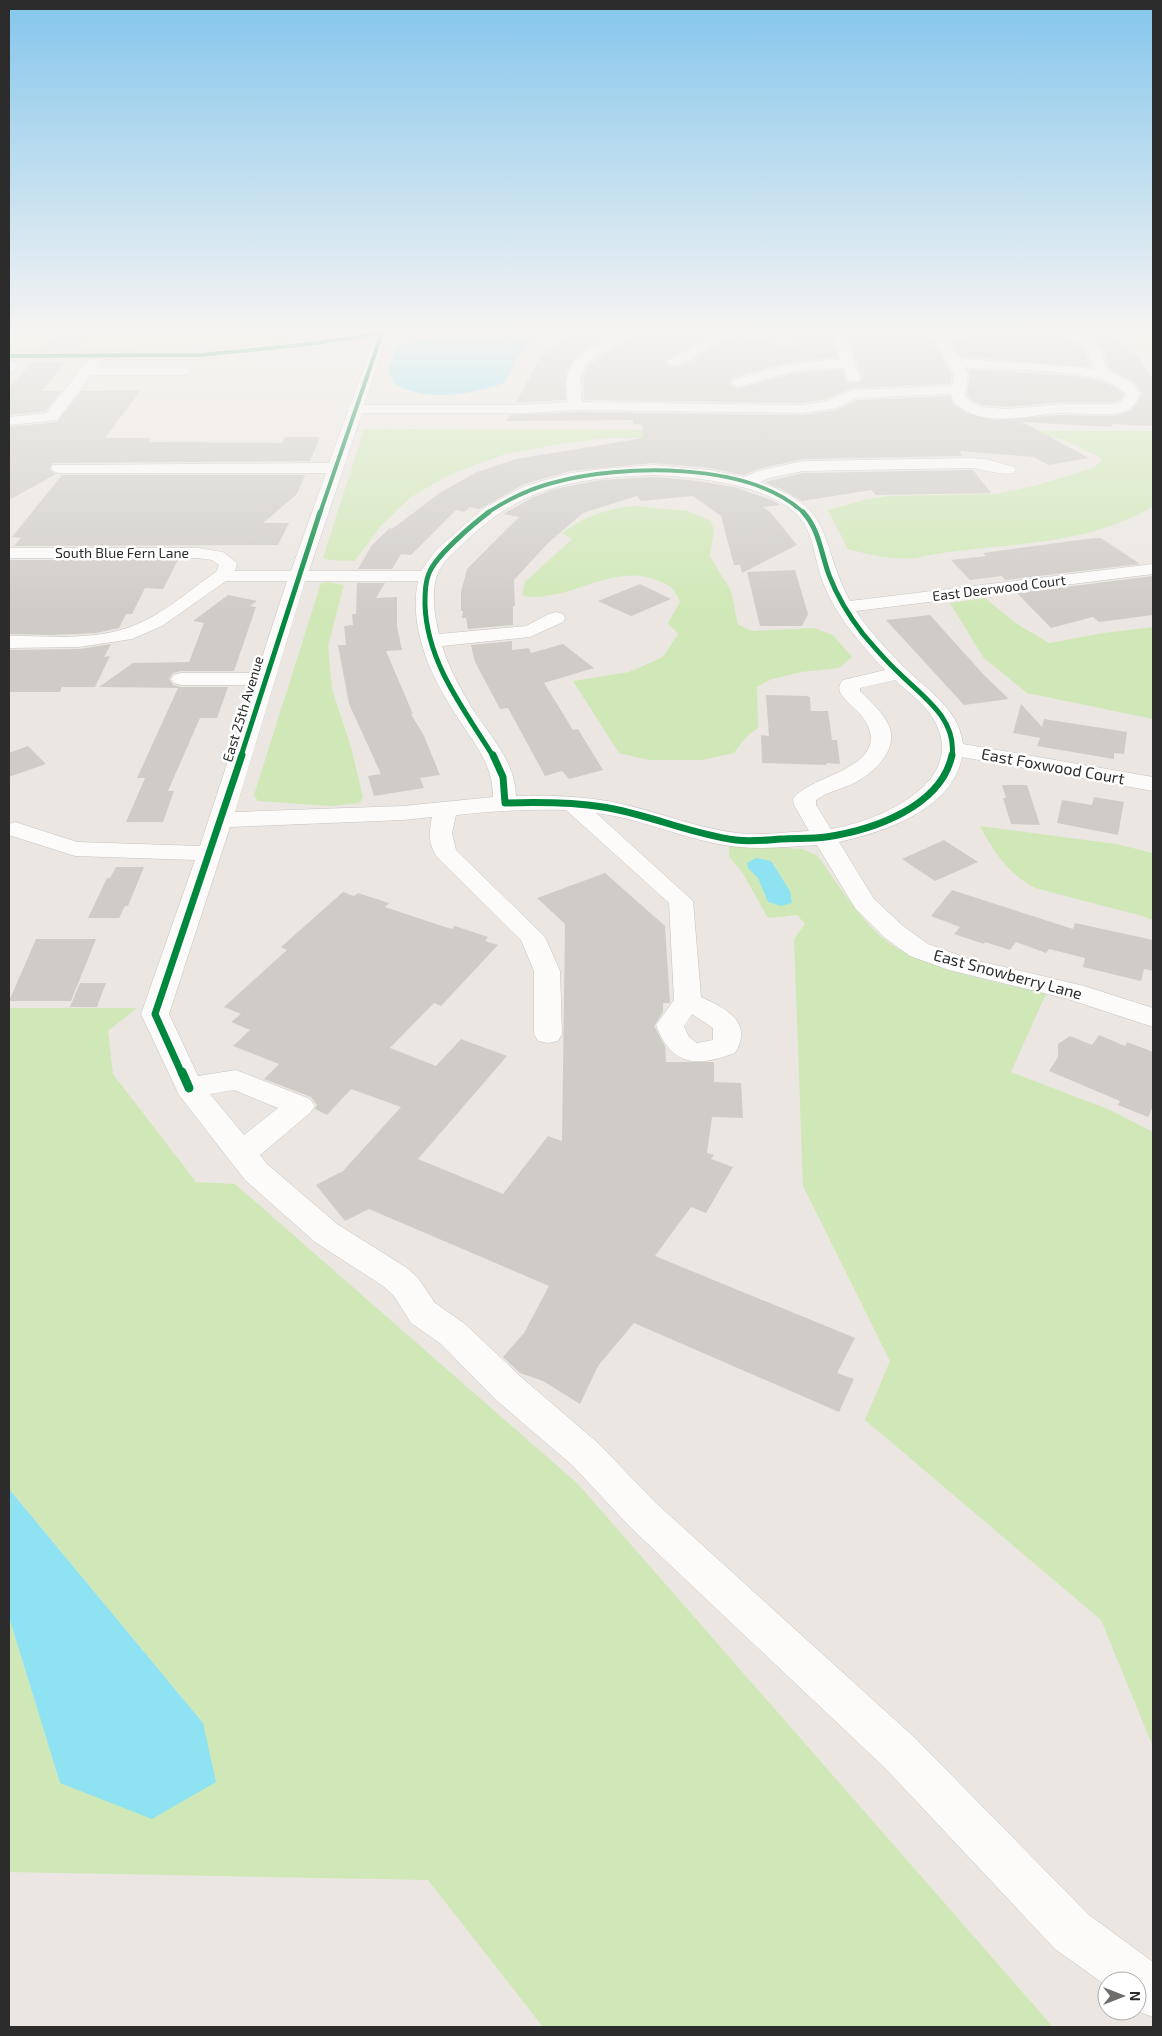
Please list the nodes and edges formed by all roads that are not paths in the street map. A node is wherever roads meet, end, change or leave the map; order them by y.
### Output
1 (350, 423) edge
2 (59, 468) dead end
3 (336, 468) junction
4 (1008, 470) dead end
5 (747, 482) junction
6 (9, 552) edge
7 (1153, 569) edge
8 (225, 572) junction
9 (299, 573) junction
10 (429, 573) junction
11 (844, 607) junction
12 (556, 618) dead end
13 (9, 642) edge
14 (432, 642) junction
15 (899, 673) junction
16 (181, 679) dead end
17 (266, 679) junction
18 (954, 749) junction
19 (1153, 784) edge
20 (505, 803) junction
21 (574, 805) junction
22 (446, 809) junction
23 (222, 820) junction
24 (15, 829) dead end
25 (825, 837) junction
26 (211, 853) junction
27 (688, 1001) dead end
28 (1153, 1018) edge
29 (548, 1034) dead end
30 (189, 1088) junction
31 (241, 1154) junction
32 (1153, 1994) edge

1 - 3 street, East 25th Avenue
2 - 3 street
3 - 9 street, East 25th Avenue
4 - 5 street
5 - 10 street
5 - 11 street
6 - 8 street, South Blue Fern Lane
7 - 11 street, East Deerwood Court
8 - 9 street
8 - 13 street
9 - 10 street
9 - 17 street, East 25th Avenue
10 - 14 street
11 - 15 street
12 - 14 street
14 - 20 street
15 - 18 street
15 - 25 street, East Snowberry Lane
16 - 17 street
17 - 23 street, East 25th Avenue
18 - 19 street, East Foxwood Court
18 - 25 street
20 - 21 street
20 - 22 street
21 - 25 street
21 - 27 street
22 - 23 street
22 - 29 street
23 - 26 street, East 25th Avenue
24 - 26 street
25 - 28 street, East Snowberry Lane
26 - 30 street, East 25th Avenue
30 - 31 street, East 25th Avenue
30 - 31 street
31 - 32 street, East 25th Avenue

